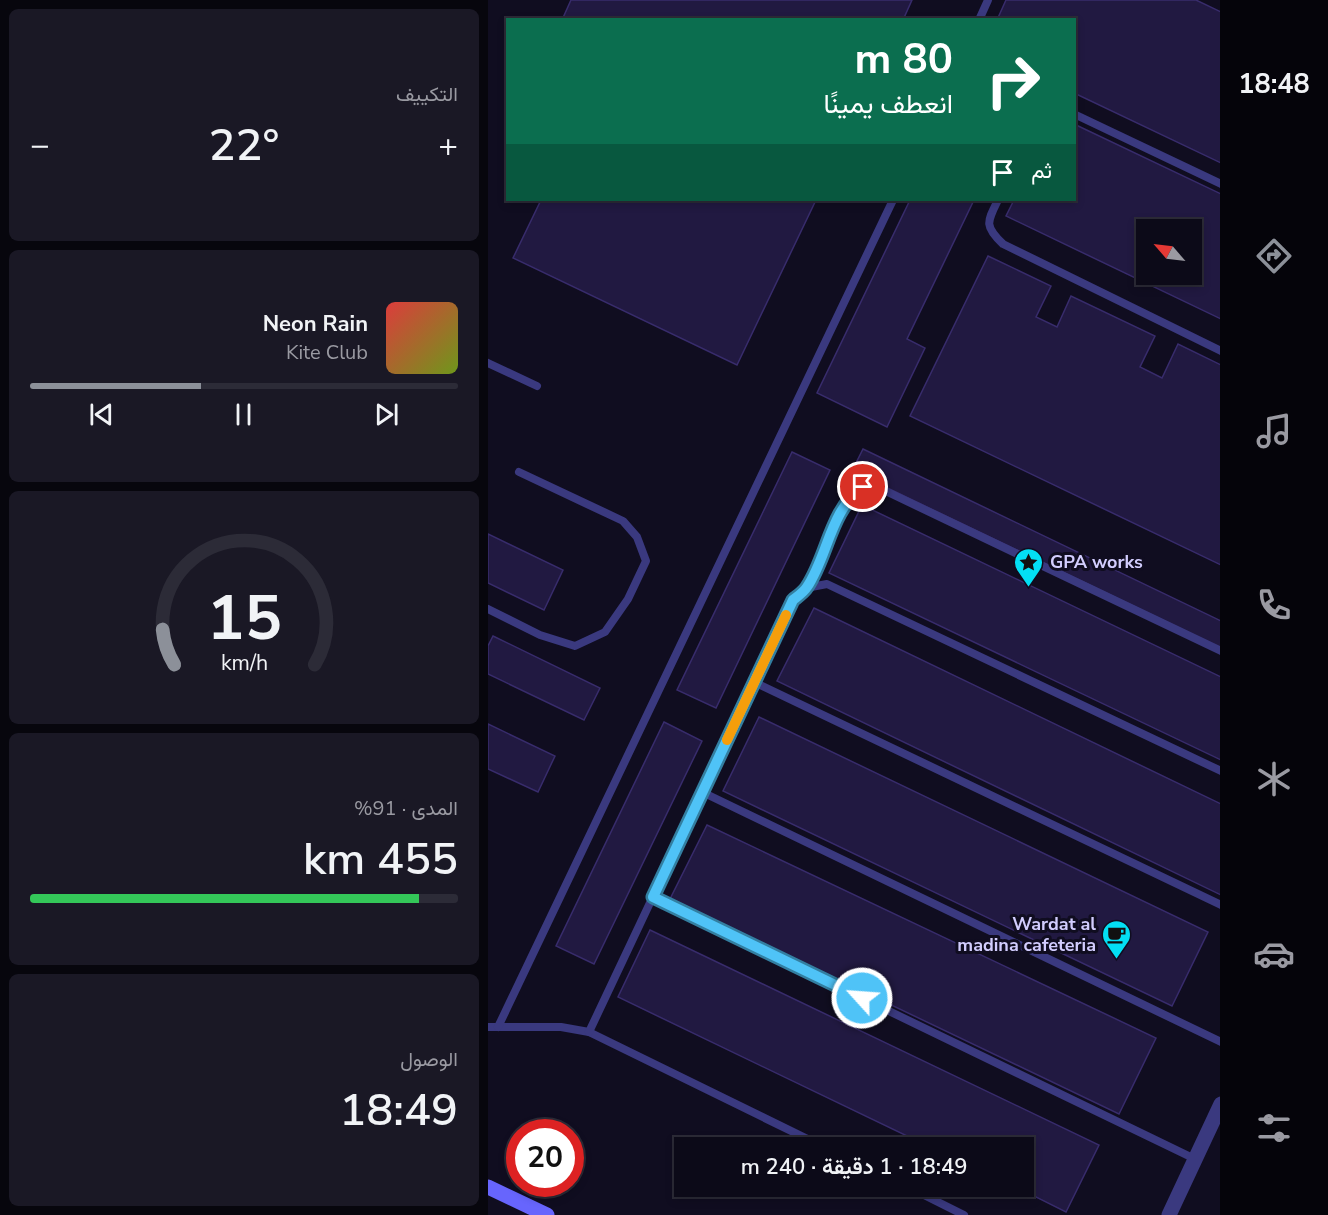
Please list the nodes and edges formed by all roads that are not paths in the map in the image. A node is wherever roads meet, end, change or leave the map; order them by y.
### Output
1 (988, 0) edge
2 (980, 18) edge
3 (1076, 115) edge
4 (1220, 184) edge
5 (893, 201) edge
6 (998, 201) edge
7 (1220, 351) edge
8 (488, 363) edge
9 (537, 386) dead end
10 (519, 472) dead end
11 (806, 588) junction
12 (488, 609) edge
13 (1220, 651) edge
14 (754, 682) junction
15 (1220, 771) edge
16 (702, 792) junction
17 (653, 897) junction
18 (1220, 905) edge
19 (488, 1027) edge
20 (497, 1027) junction
21 (590, 1032) junction
22 (1220, 1042) edge
23 (1220, 1104) edge
24 (804, 1137) edge
25 (1195, 1160) junction
26 (488, 1187) edge
27 (928, 1197) edge
28 (547, 1215) edge
29 (964, 1215) edge
30 (1169, 1215) edge

1 - 2 lane
3 - 4 lane
5 - 20 lane
6 - 7 lane
8 - 9 lane
10 - 12 lane
11 - 13 lane
11 - 14 lane
11 - 15 lane
14 - 16 lane
14 - 18 lane
16 - 17 lane
16 - 22 lane
17 - 21 lane
17 - 25 lane
19 - 20 lane
20 - 21 lane
21 - 24 lane
23 - 25 street
25 - 30 street
26 - 28 main road
27 - 29 lane

